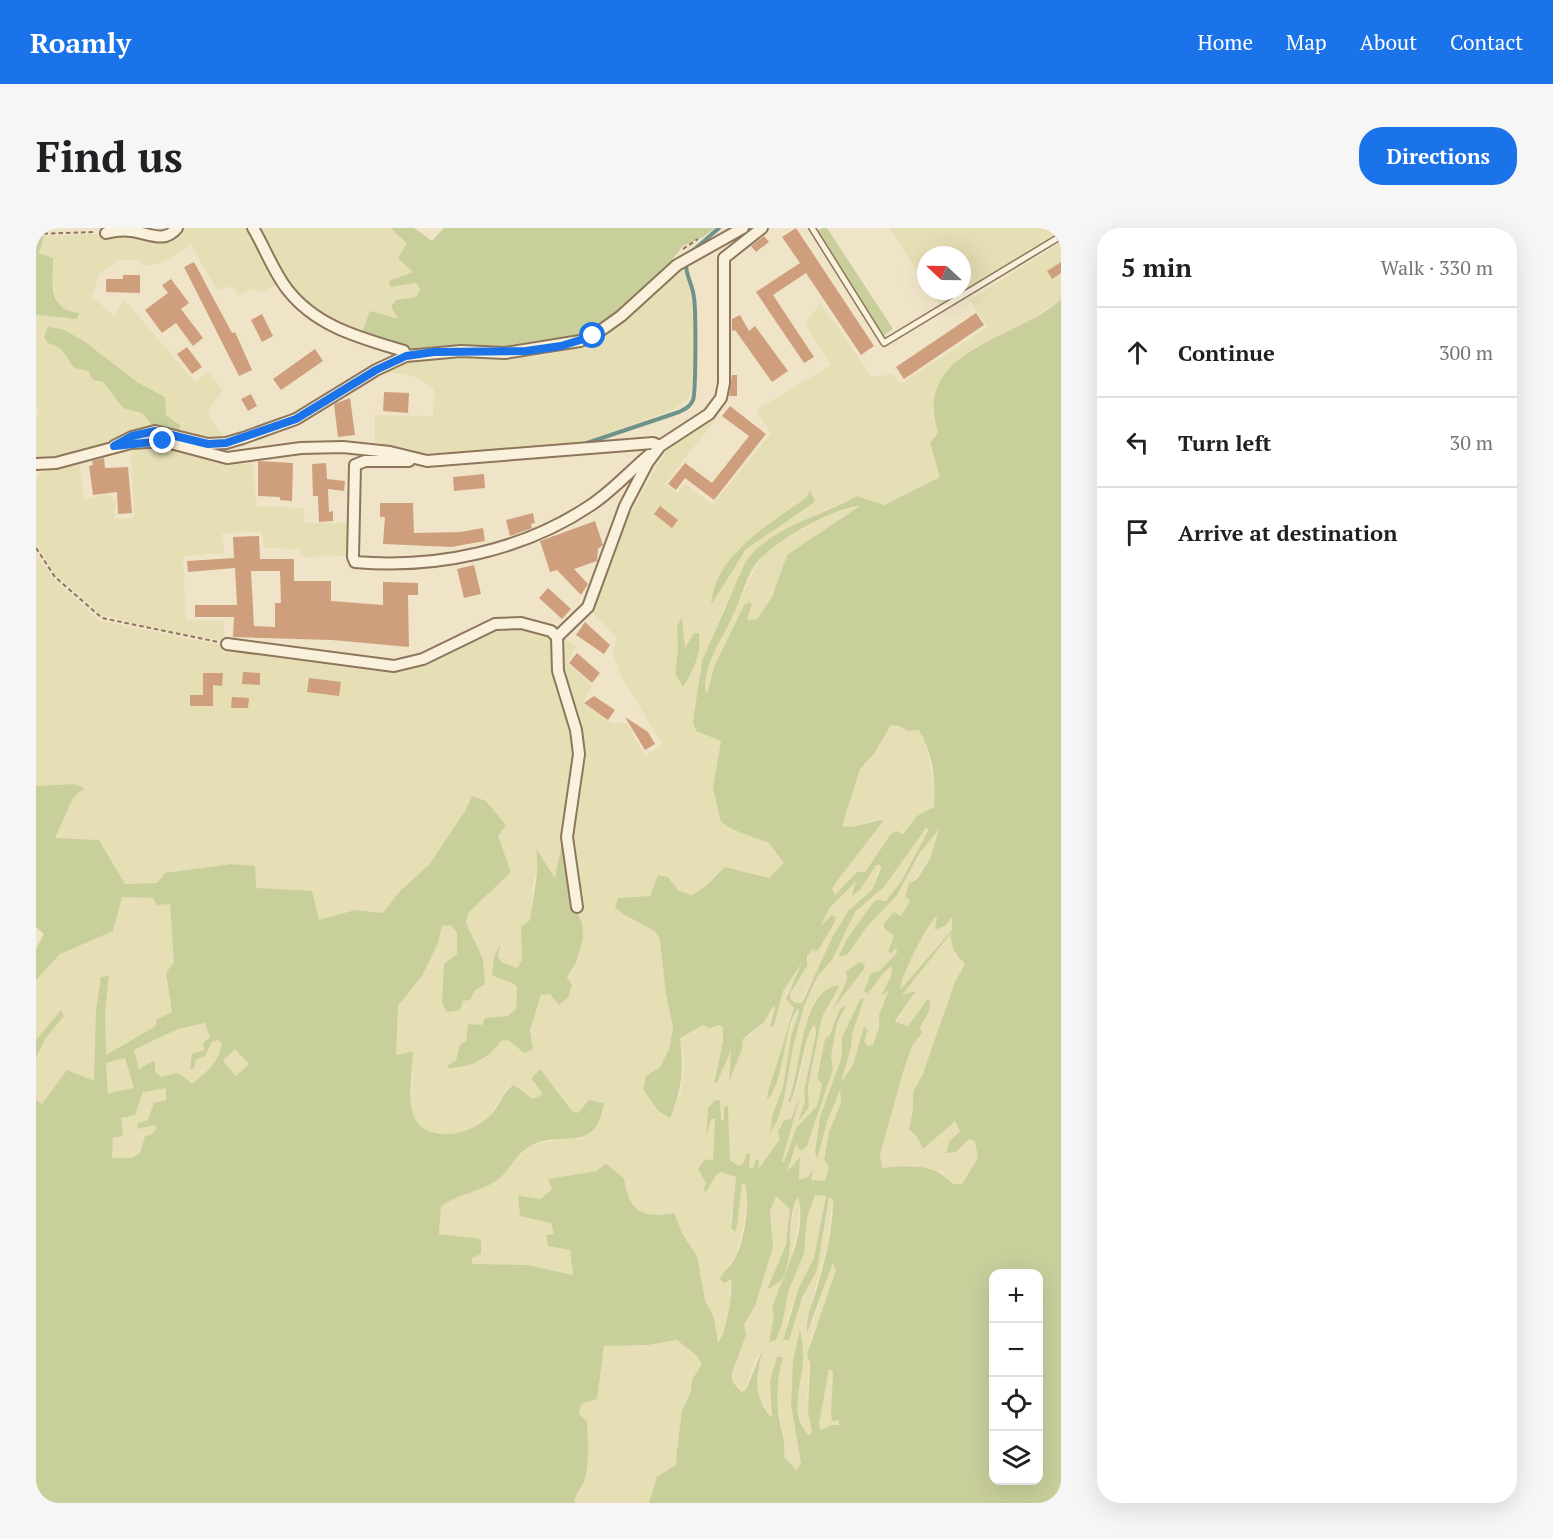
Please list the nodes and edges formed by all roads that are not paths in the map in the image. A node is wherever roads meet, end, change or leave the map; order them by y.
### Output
1 (177, 228) edge
2 (253, 228) edge
3 (743, 228) edge
4 (762, 228) edge
5 (812, 228) edge
6 (106, 233) road end
7 (1061, 236) edge
8 (406, 356) junction
9 (114, 446) junction
10 (660, 446) junction
11 (427, 461) junction
12 (36, 464) edge
13 (557, 637) junction
14 (227, 644) road end
15 (577, 907) dead end

1 - 6 street
2 - 8 street
3 - 8 street
4 - 10 street
5 - 7 lane
8 - 9 street
9 - 11 street
9 - 12 street
10 - 11 street
10 - 11 street
10 - 13 street
13 - 14 street
13 - 15 street

